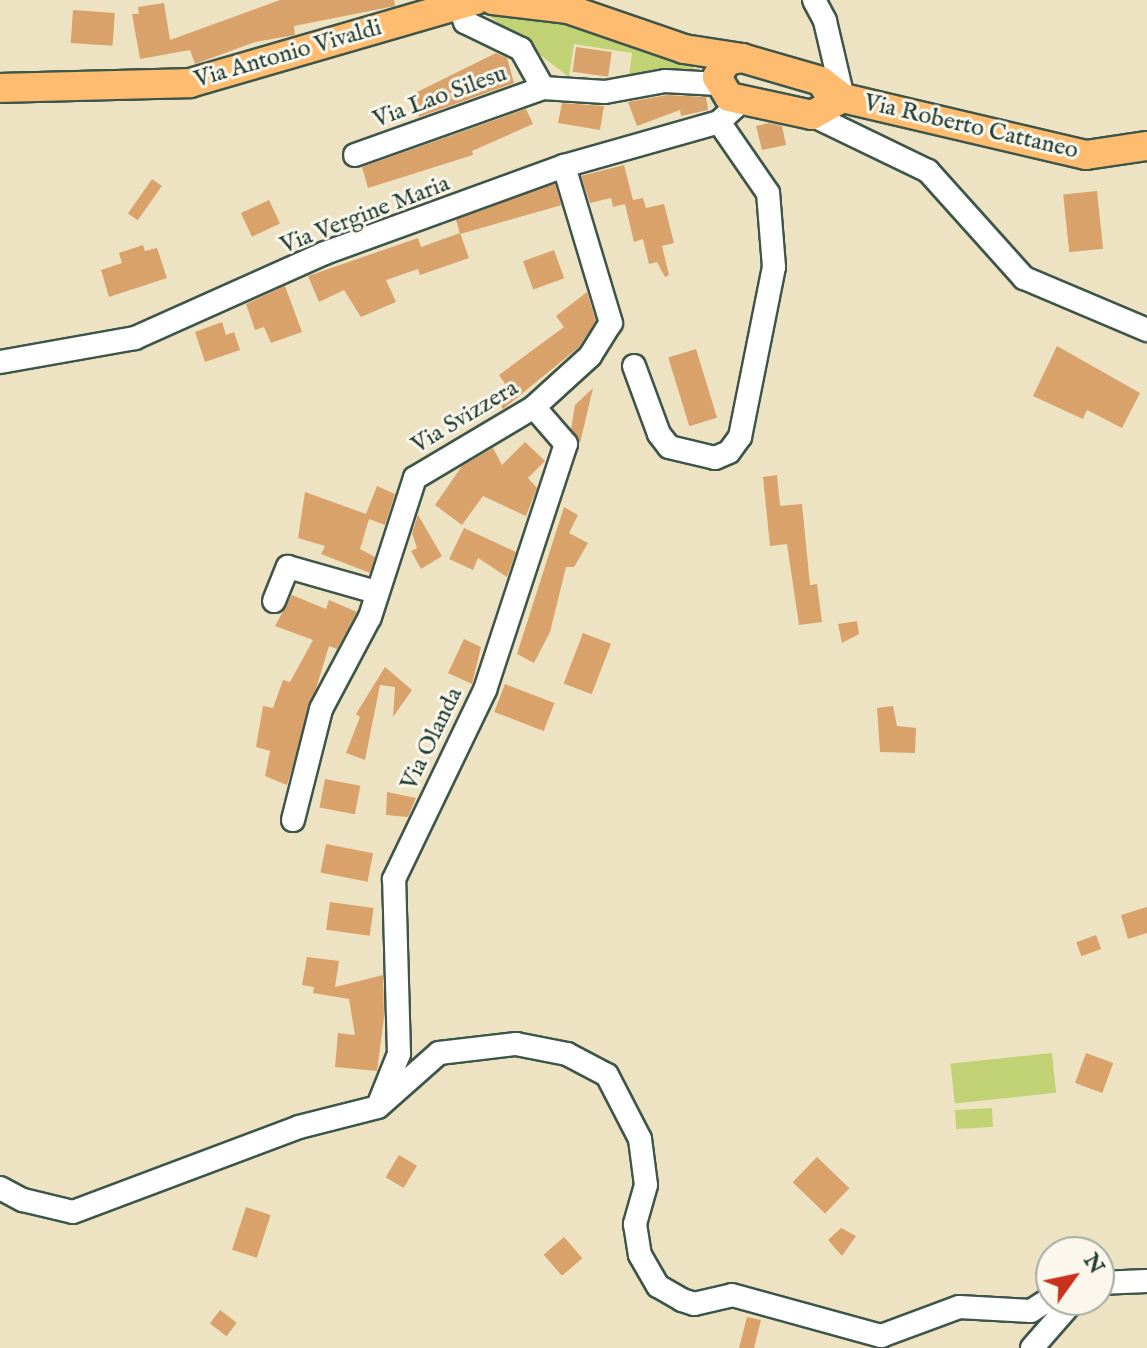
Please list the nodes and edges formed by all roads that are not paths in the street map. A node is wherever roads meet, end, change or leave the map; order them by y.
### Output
1 (493, 0) edge
2 (814, 0) edge
3 (464, 2) edge
4 (684, 49) junction
5 (829, 51) junction
6 (742, 58) junction
7 (718, 82) junction
8 (0, 88) edge
9 (543, 88) junction
10 (821, 95) junction
11 (743, 100) junction
12 (719, 122) junction
13 (1147, 146) edge
14 (355, 155) dead end
15 (564, 166) junction
16 (1147, 330) edge
17 (0, 362) edge
18 (634, 366) dead end
19 (534, 407) junction
20 (376, 592) junction
21 (274, 601) dead end
22 (293, 820) dead end
23 (378, 1107) junction
24 (0, 1188) edge
25 (1147, 1281) edge
26 (1115, 1282) edge
27 (1035, 1308) edge
28 (1060, 1316) edge
29 (1032, 1348) edge

1 - 4 main road
2 - 5 street
3 - 8 main road, Via Antonio Vivaldi
3 - 9 street, Via Lao Silesu
4 - 6 main road
4 - 7 main road
5 - 10 street
5 - 10 street
6 - 7 main road
6 - 10 main road
7 - 9 street, Via Lao Silesu
7 - 11 main road
9 - 14 street, Via Lao Silesu
10 - 11 main road
10 - 13 main road, Via Roberto Cattaneo
10 - 16 street
11 - 12 street, Via Vergine Maria
12 - 15 street, Via Vergine Maria
12 - 18 street
15 - 17 street, Via Vergine Maria
15 - 19 street, Via Svizzera
19 - 20 street, Via Svizzera
19 - 23 street, Via Olanda
20 - 21 street
20 - 22 street, Via Svizzera
23 - 24 street
23 - 27 street
25 - 26 street
28 - 29 street

